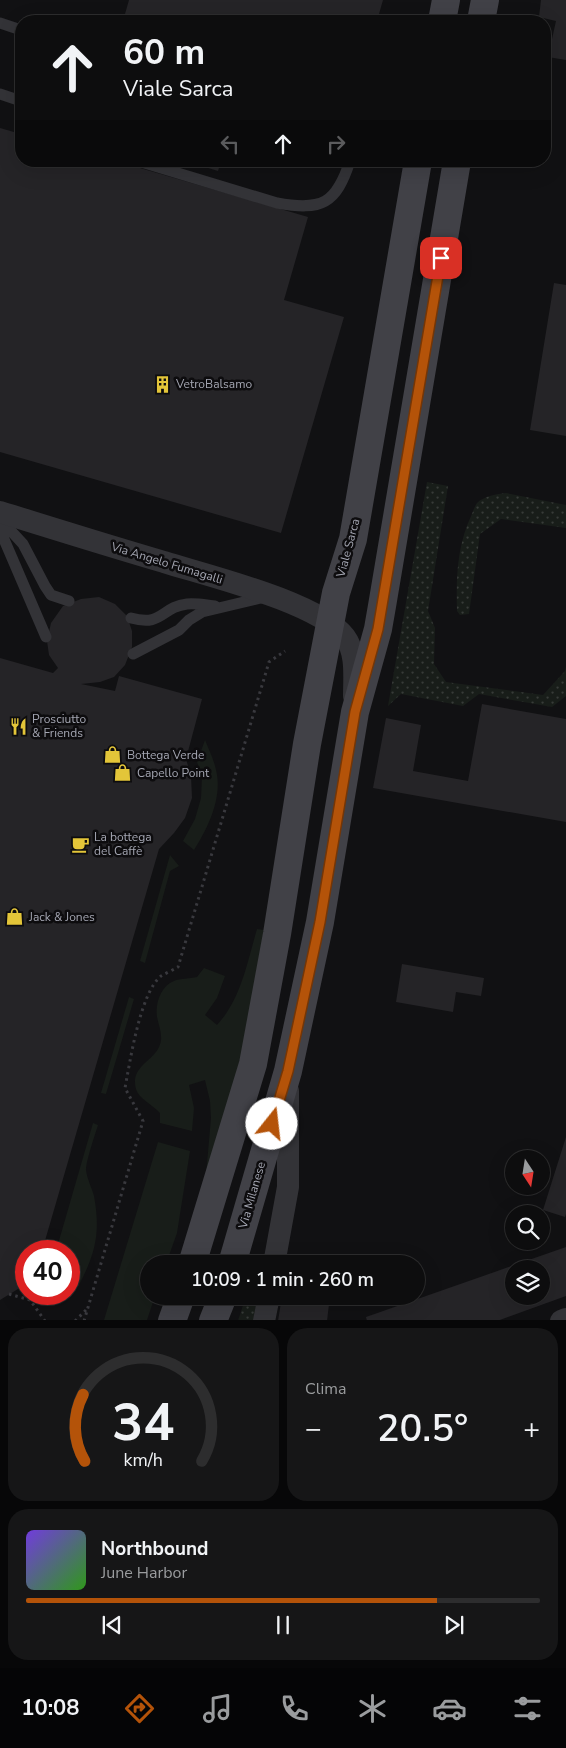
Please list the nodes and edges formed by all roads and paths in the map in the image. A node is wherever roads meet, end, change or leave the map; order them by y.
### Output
1 (446, 0) edge
2 (485, 0) edge
3 (443, 15) edge
4 (482, 15) edge
5 (0, 22) edge
6 (15, 28) edge
7 (0, 94) edge
8 (15, 99) edge
9 (158, 167) edge
10 (348, 167) edge
11 (417, 167) edge
12 (456, 167) edge
13 (0, 512) edge
14 (0, 519) edge
15 (0, 530) edge
16 (272, 596) junction
17 (69, 601) dead end
18 (224, 607) junction
19 (131, 618) dead end
20 (330, 624) junction
21 (46, 637) dead end
22 (285, 650) dead end
23 (133, 654) dead end
24 (355, 712) junction
25 (288, 1071) junction
26 (195, 1255) edge
27 (235, 1255) edge
28 (276, 1255) edge
29 (9, 1294) dead end
30 (177, 1305) edge
31 (219, 1305) edge
32 (266, 1305) edge
33 (88, 1308) junction
34 (566, 1319) edge
35 (45, 1320) edge
36 (75, 1320) edge
37 (84, 1320) edge
38 (172, 1320) edge
39 (213, 1320) edge
40 (264, 1320) edge
41 (561, 1320) edge

1 - 3 street
2 - 4 street
5 - 6 lane
7 - 8 lane
9 - 10 lane
11 - 20 street, Viale Sarca
12 - 24 street
13 - 16 street, Via Angelo Fumagalli
14 - 17 lane
15 - 21 lane
16 - 18 lane
16 - 20 street, Via Angelo Fumagalli
18 - 19 lane
18 - 23 lane
20 - 24 street, Via Angelo Fumagalli
20 - 26 street, Viale Sarca
22 - 33 path
24 - 25 street, Via Milanese
25 - 27 street, Via Milanese
25 - 28 street
29 - 35 path
30 - 38 street
31 - 39 street
32 - 40 street
33 - 36 path
33 - 37 path
34 - 41 street

